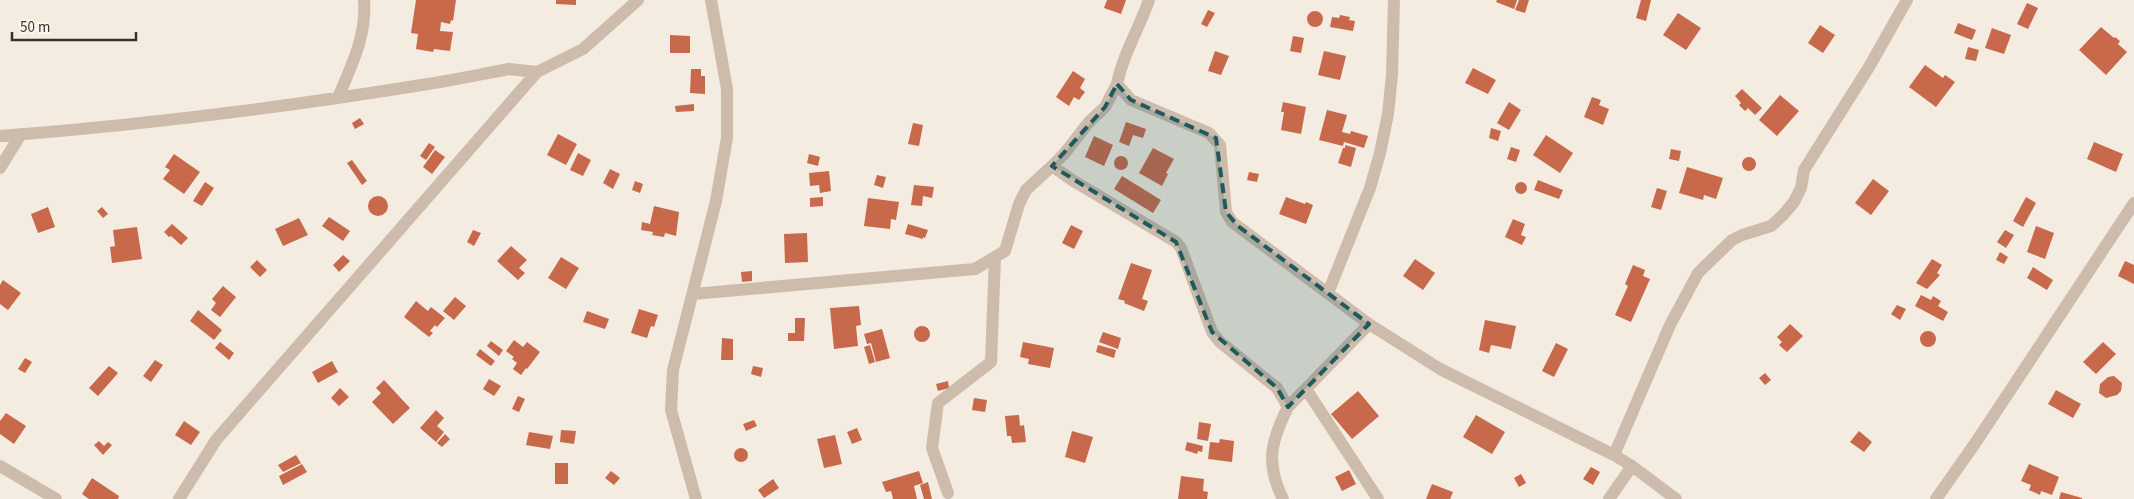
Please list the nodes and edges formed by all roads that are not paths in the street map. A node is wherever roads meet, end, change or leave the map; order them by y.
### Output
1 (364, 0) edge
2 (638, 0) edge
3 (712, 0) edge
4 (1149, 0) edge
5 (1394, 0) edge
6 (1907, 0) edge
7 (537, 72) junction
8 (1117, 84) junction
9 (338, 98) junction
10 (21, 134) junction
11 (0, 136) edge
12 (1052, 166) junction
13 (0, 168) edge
14 (2134, 203) edge
15 (995, 257) junction
16 (1328, 293) junction
17 (693, 294) junction
18 (1370, 324) junction
19 (1306, 389) junction
20 (1288, 407) junction
21 (1614, 455) junction
22 (0, 466) edge
23 (1632, 466) junction
24 (948, 493) dead end
25 (56, 499) edge
26 (179, 499) edge
27 (696, 499) edge
28 (1283, 499) edge
29 (1378, 499) edge
30 (1609, 499) edge
31 (1676, 499) edge
32 (1936, 499) edge

1 - 9 street
2 - 7 street
3 - 17 street
4 - 8 street
5 - 16 street
6 - 21 street
7 - 9 street
7 - 26 street
8 - 12 street
8 - 16 street
9 - 10 street
10 - 11 street
10 - 13 street
12 - 15 street
12 - 20 street
14 - 32 street
15 - 17 street
15 - 24 street
16 - 18 street
17 - 27 street
18 - 19 street
18 - 21 street
19 - 20 street
19 - 29 street
20 - 28 street
21 - 23 street
22 - 25 street
23 - 30 street
23 - 31 street

